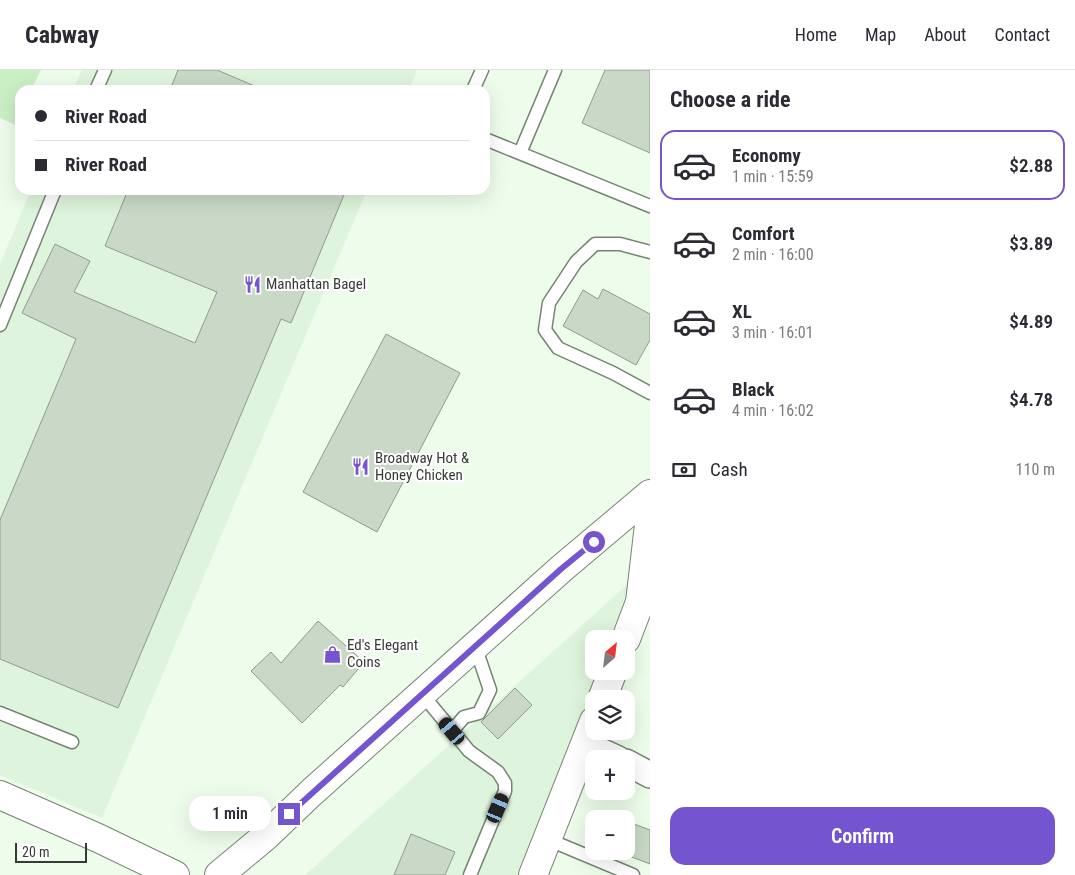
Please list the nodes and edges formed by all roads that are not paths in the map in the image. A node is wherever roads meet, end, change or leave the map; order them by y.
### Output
1 (105, 70) edge
2 (482, 70) edge
3 (555, 70) edge
4 (98, 85) edge
5 (475, 85) edge
6 (490, 141) edge
7 (520, 153) junction
8 (53, 195) edge
9 (650, 206) edge
10 (650, 252) edge
11 (0, 325) edge
12 (650, 393) edge
13 (650, 494) edge
14 (650, 516) edge
15 (629, 630) edge
16 (475, 646) junction
17 (422, 694) junction
18 (0, 713) edge
19 (452, 731) junction
20 (586, 740) edge
21 (598, 740) edge
22 (72, 742) dead end
23 (608, 750) edge
24 (635, 767) edge
25 (650, 775) edge
26 (0, 795) edge
27 (547, 839) junction
28 (175, 875) edge
29 (219, 875) edge
30 (470, 875) edge
31 (533, 875) edge
32 (633, 875) edge

1 - 4 lane
2 - 5 lane
3 - 7 lane
6 - 7 lane
7 - 9 lane
8 - 11 lane
10 - 12 lane
13 - 16 main road
14 - 15 main road
16 - 17 main road
16 - 19 lane
17 - 19 lane
17 - 29 main road
18 - 22 lane
19 - 30 lane
20 - 27 main road
21 - 23 street
24 - 25 street
26 - 28 main road
27 - 31 main road
27 - 32 lane

